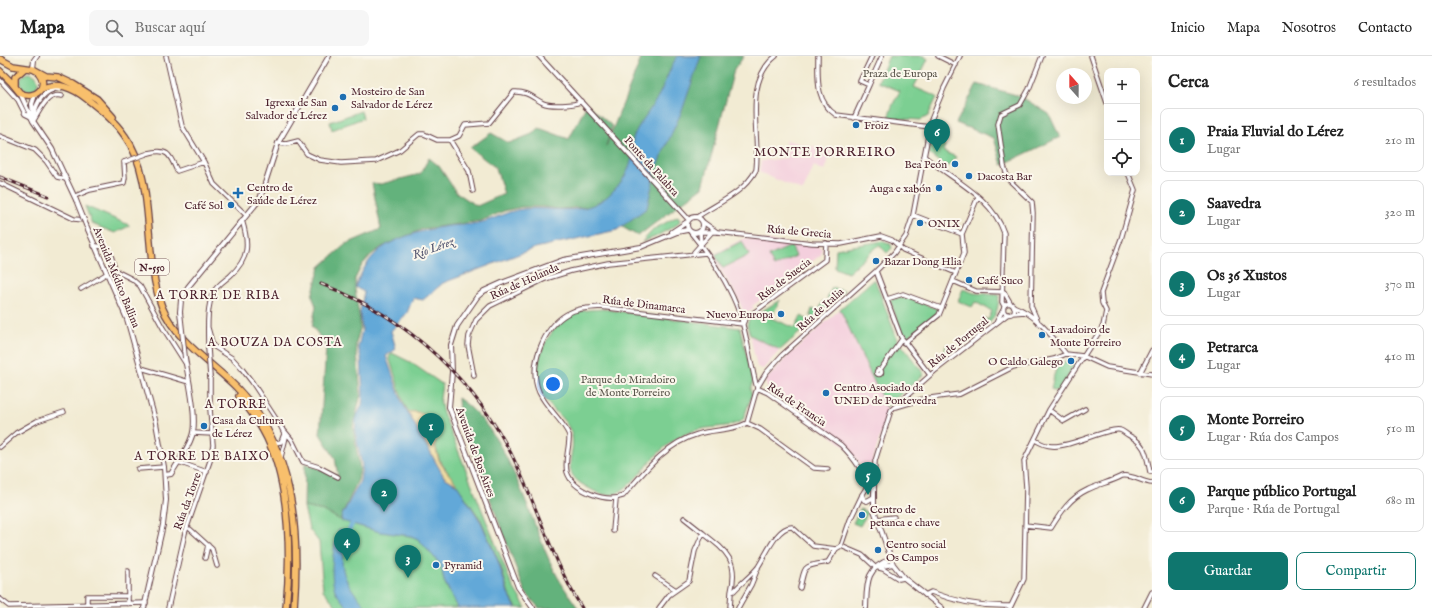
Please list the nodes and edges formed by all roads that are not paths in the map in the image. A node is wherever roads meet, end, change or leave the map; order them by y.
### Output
1 (37, 56) edge
2 (166, 56) edge
3 (329, 56) edge
4 (539, 56) edge
5 (776, 56) edge
6 (818, 56) edge
7 (872, 56) edge
8 (882, 56) edge
9 (938, 56) edge
10 (960, 56) edge
11 (1042, 56) edge
12 (1091, 56) edge
13 (0, 58) edge
14 (956, 65) junction
15 (24, 69) junction
16 (36, 70) junction
17 (0, 71) edge
18 (0, 80) edge
19 (869, 85) junction
20 (67, 87) junction
21 (15, 88) junction
22 (41, 89) junction
23 (20, 93) junction
24 (1104, 94) edge
25 (35, 95) junction
26 (62, 96) dead end
27 (581, 101) junction
28 (33, 118) junction
29 (854, 118) junction
30 (930, 127) junction
31 (0, 136) edge
32 (126, 137) junction
33 (450, 140) junction
34 (278, 143) junction
35 (924, 156) junction
36 (204, 162) junction
37 (1130, 176) edge
38 (68, 179) junction
39 (0, 183) edge
40 (473, 191) dead end
41 (978, 197) junction
42 (75, 198) junction
43 (246, 215) junction
44 (913, 215) junction
45 (697, 217) junction
46 (84, 220) junction
47 (242, 220) junction
48 (688, 221) junction
49 (703, 222) junction
50 (687, 230) junction
51 (700, 232) junction
52 (718, 232) junction
53 (691, 233) junction
54 (711, 233) junction
55 (962, 234) junction
56 (697, 240) junction
57 (656, 241) junction
58 (826, 243) junction
59 (701, 245) junction
60 (94, 246) junction
61 (899, 246) junction
62 (706, 252) junction
63 (691, 253) junction
64 (876, 271) junction
65 (956, 273) junction
66 (106, 274) junction
67 (953, 281) junction
68 (81, 289) dead end
69 (1004, 292) junction
70 (887, 299) junction
71 (1012, 304) junction
72 (941, 308) junction
73 (1004, 308) junction
74 (1026, 312) junction
75 (1010, 313) junction
76 (997, 322) junction
77 (743, 324) junction
78 (1039, 324) junction
79 (208, 328) junction
80 (903, 341) junction
81 (1152, 350) edge
82 (1066, 354) junction
83 (1083, 356) junction
84 (186, 365) junction
85 (140, 368) junction
86 (880, 370) dead end
87 (1140, 373) junction
88 (1152, 374) edge
89 (930, 375) junction
90 (222, 376) junction
91 (474, 376) dead end
92 (189, 382) junction
93 (757, 388) junction
94 (895, 407) junction
95 (1085, 409) dead end
96 (1049, 410) junction
97 (64, 412) dead end
98 (747, 423) junction
99 (283, 430) junction
100 (193, 433) junction
101 (213, 434) junction
102 (1035, 440) junction
103 (275, 443) junction
104 (0, 447) edge
105 (1147, 456) junction
106 (1152, 456) edge
107 (281, 458) junction
108 (178, 462) junction
109 (164, 467) junction
110 (138, 469) dead end
111 (828, 469) dead end
112 (860, 469) junction
113 (874, 470) junction
114 (207, 472) junction
115 (1152, 472) edge
116 (165, 475) junction
117 (338, 477) dead end
118 (1152, 483) edge
119 (866, 485) junction
120 (874, 487) junction
121 (862, 494) junction
122 (874, 497) junction
123 (616, 499) junction
124 (867, 501) junction
125 (874, 510) junction
126 (190, 516) junction
127 (894, 516) dead end
128 (684, 518) dead end
129 (877, 519) junction
130 (1025, 525) junction
131 (190, 529) junction
132 (186, 530) junction
133 (613, 531) dead end
134 (703, 533) junction
135 (208, 545) junction
136 (841, 546) junction
137 (836, 549) junction
138 (205, 558) dead end
139 (891, 559) junction
140 (893, 564) junction
141 (217, 566) dead end
142 (758, 567) junction
143 (875, 567) junction
144 (128, 571) dead end
145 (655, 576) dead end
146 (904, 578) junction
147 (800, 588) dead end
148 (676, 590) junction
149 (731, 592) junction
150 (1152, 592) edge
151 (926, 595) junction
152 (128, 596) junction
153 (0, 599) edge
154 (146, 603) junction
155 (87, 604) junction
156 (128, 604) junction
157 (1010, 607) edge
158 (144, 608) edge
159 (168, 608) edge
160 (286, 608) edge
161 (294, 608) edge
162 (533, 608) edge
163 (659, 608) edge
164 (730, 608) edge
165 (738, 608) edge
166 (866, 608) edge
167 (942, 608) edge
168 (1144, 608) edge

1 - 16 street
2 - 36 street
3 - 34 street
4 - 27 street, Ponte da Palabra
5 - 45 street
6 - 29 street
7 - 19 street
8 - 19 street
9 - 14 street
10 - 14 street, Rúa de Italia
11 - 78 street
12 - 24 street
13 - 15 highway, N-550
14 - 30 street, Rúa de Italia
15 - 16 highway, N-550
15 - 21 highway
16 - 22 highway
16 - 32 highway, N-550
17 - 21 highway
18 - 28 street
19 - 29 street
20 - 22 highway, N-550
20 - 28 street
20 - 32 highway, N-550
21 - 23 highway
22 - 25 highway
23 - 25 highway
23 - 28 street, Avenida Médico Ballina
25 - 28 street
26 - 28 street
27 - 33 street
27 - 48 street, Ponte da Palabra
28 - 38 street, Avenida Médico Ballina
29 - 30 street
30 - 35 street, Rúa de Italia
31 - 38 street
32 - 90 highway, N-550
33 - 34 street
33 - 40 street
34 - 43 street
35 - 41 street, Rúa de Portugal
35 - 44 street, Rúa de Italia
36 - 42 street, bridge
36 - 43 street
37 - 83 street
38 - 42 street, Avenida Médico Ballina
39 - 46 street
41 - 55 street
41 - 69 street, Rúa de Portugal
42 - 46 street, Avenida Médico Ballina, bridge
43 - 47 street
44 - 55 street
44 - 61 street, Rúa de Italia
45 - 48 street
45 - 49 street
46 - 60 street, Avenida Médico Ballina, bridge
47 - 79 street, Rúa da Torre
47 - 84 street, bridge
48 - 50 street
48 - 57 street, Avenida de Bos Aires
49 - 51 street
49 - 52 street, Rúa de Grecia
50 - 53 street
50 - 57 street, Avenida de Bos Aires
51 - 53 street
51 - 54 street, Rúa de Grecia
51 - 59 street
52 - 54 street, Rúa de Grecia
52 - 58 street, Rúa de Grecia
53 - 56 street
54 - 59 street
55 - 65 street
56 - 59 street
56 - 63 street
57 - 162 street, Avenida de Bos Aires
58 - 61 street, Rúa de Grecia
58 - 77 street, Rúa de Suecia
59 - 62 street
59 - 63 street
60 - 66 street, Avenida Médico Ballina
60 - 84 street
61 - 64 street, Rúa de Italia
61 - 65 street, Rúa de Grecia
62 - 63 street, Rúa de Holanda
62 - 77 street
63 - 91 street, Rúa de Holanda
64 - 70 street
64 - 93 street, Rúa de Italia
65 - 67 street
66 - 68 street
66 - 85 street, Avenida Médico Ballina
67 - 69 street
67 - 72 street
69 - 71 street
69 - 73 street, Rúa de Portugal
70 - 72 street
70 - 80 street
71 - 73 street
71 - 74 street
71 - 75 street
72 - 80 street
73 - 75 street
73 - 76 street, Rúa de Portugal
74 - 75 street
74 - 78 street
75 - 76 street, Rúa de Portugal
76 - 89 street, Rúa de Portugal
77 - 93 street, Rúa de Francia
77 - 123 street, Rúa de Dinamarca
78 - 82 street
79 - 99 street
79 - 101 street, Rúa da Torre, bridge
80 - 86 street
80 - 89 street
81 - 87 street
82 - 83 street
82 - 94 street
83 - 87 street
83 - 96 street
84 - 92 street
85 - 92 street
85 - 109 street, Avenida Médico Ballina
87 - 88 street
89 - 94 street, Rúa de Portugal
90 - 103 highway, N-550
90 - 160 highway, N-550
92 - 100 street
93 - 98 street
93 - 112 street, Rúa de Francia
94 - 113 street
95 - 96 street
96 - 102 street
97 - 104 street
98 - 111 street
98 - 123 street
99 - 103 street
99 - 107 street
99 - 117 street
100 - 101 street
100 - 108 street
101 - 114 street, Rúa da Torre
102 - 105 street
102 - 130 street
103 - 107 highway, N-550
105 - 106 street
105 - 115 street
107 - 161 highway, N-550
108 - 114 street
108 - 116 street
109 - 110 street
109 - 116 street, Avenida Médico Ballina
112 - 113 street
112 - 119 street, Rúa de Francia
113 - 120 street
114 - 126 street, Rúa da Torre
116 - 154 street, Avenida Médico Ballina
118 - 130 street
119 - 120 street
119 - 121 street
120 - 122 street
121 - 124 street
121 - 136 street
122 - 124 street
122 - 125 street
123 - 133 street
124 - 125 street
125 - 129 street
126 - 131 street
126 - 132 street, Rúa da Torre
127 - 129 street
128 - 134 street
129 - 139 street
130 - 157 street
131 - 132 street
131 - 135 street
132 - 159 street, Rúa da Torre
134 - 148 street
134 - 149 street
135 - 138 street
135 - 141 street
136 - 137 street
136 - 143 street
137 - 142 street
137 - 147 street
139 - 140 street
139 - 143 street
140 - 143 street
140 - 146 street
142 - 149 street
142 - 165 street
143 - 146 street
143 - 166 street
144 - 152 street
145 - 148 street
146 - 151 street
148 - 163 street
149 - 164 street
150 - 168 street
151 - 157 street
151 - 167 street
152 - 155 street
152 - 156 street
153 - 155 street
154 - 156 street
154 - 158 street, Avenida Médico Ballina
155 - 156 street

